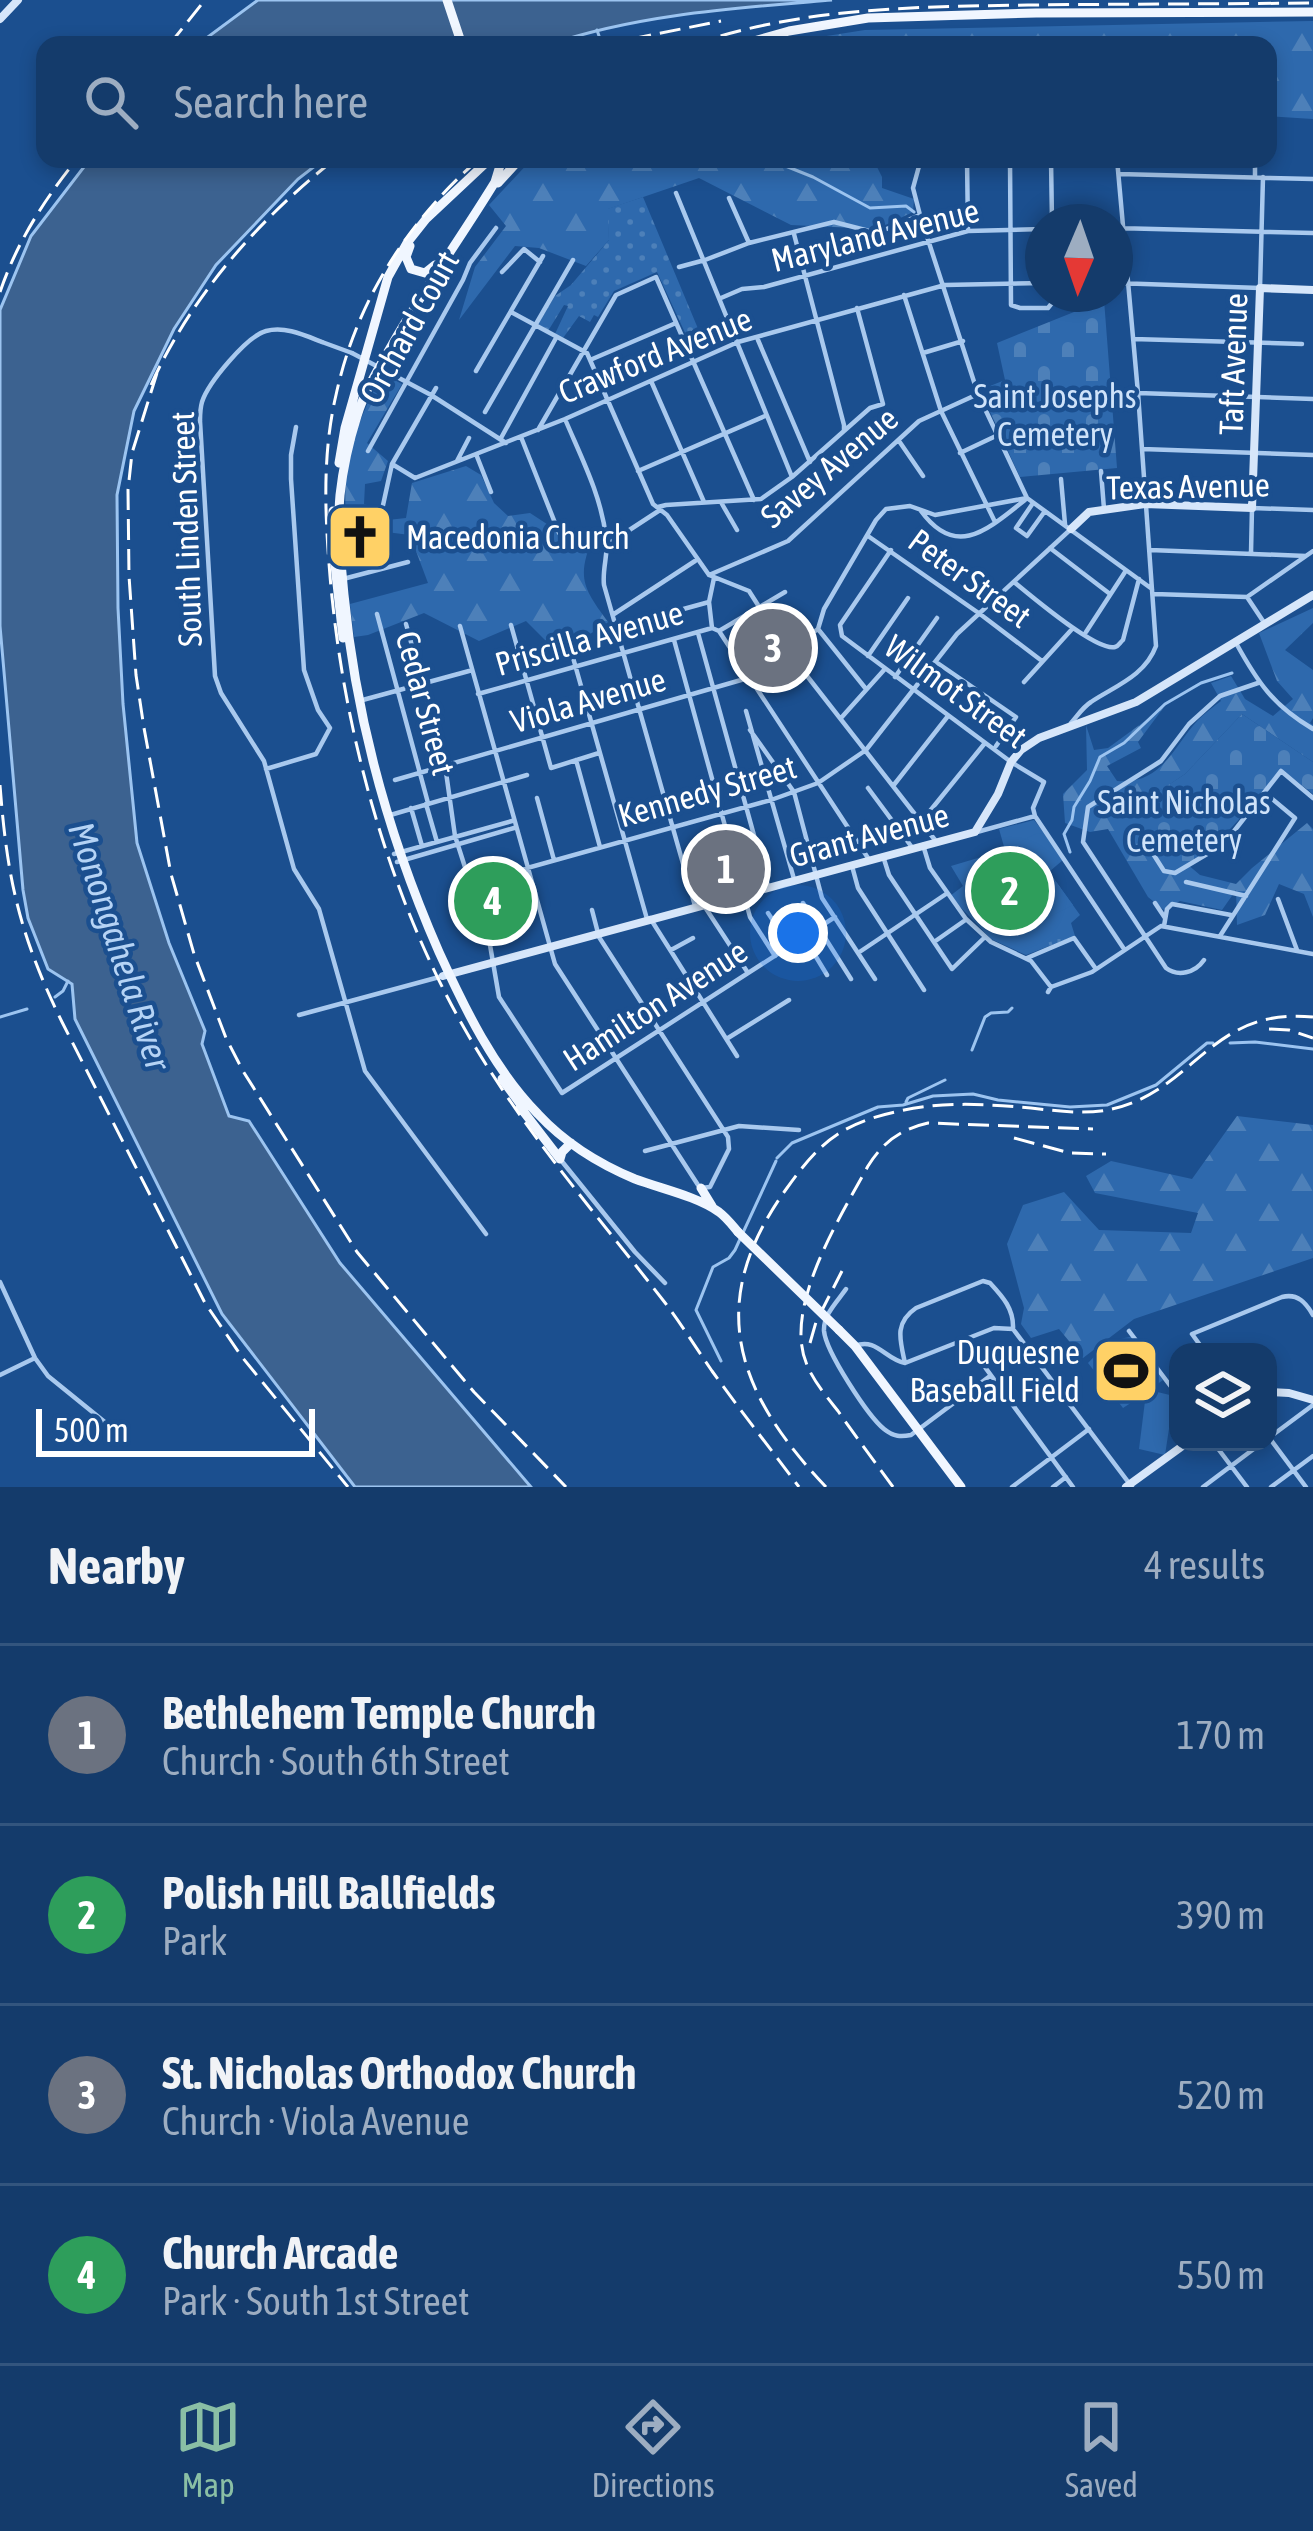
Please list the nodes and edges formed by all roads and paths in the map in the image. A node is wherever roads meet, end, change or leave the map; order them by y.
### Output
1 (448, 0) edge
2 (11, 2) edge
3 (1313, 12) edge
4 (0, 19) edge
5 (461, 36) edge
6 (774, 36) edge
7 (486, 168) edge
8 (487, 168) edge
9 (496, 168) edge
10 (499, 168) edge
11 (512, 168) edge
12 (919, 168) edge
13 (967, 168) edge
14 (1010, 168) edge
15 (1052, 168) edge
16 (1119, 168) edge
17 (1257, 168) edge
18 (1119, 174) junction
19 (1259, 177) junction
20 (1313, 178) edge
21 (676, 193) dead end
22 (487, 196) junction
23 (729, 198) dead end
24 (1052, 204) edge
25 (1122, 204) edge
26 (920, 215) junction
27 (496, 228) dead end
28 (1133, 228) edge
29 (1010, 229) junction
30 (1025, 229) edge
31 (968, 230) junction
32 (794, 232) junction
33 (1261, 232) junction
34 (1313, 233) edge
35 (930, 240) junction
36 (749, 243) junction
37 (573, 260) dead end
38 (705, 260) junction
39 (436, 265) junction
40 (679, 267) dead end
41 (416, 272) junction
42 (502, 272) dead end
43 (803, 277) junction
44 (1133, 283) edge
45 (1010, 284) junction
46 (1025, 284) edge
47 (945, 285) junction
48 (1260, 288) junction
49 (1313, 290) edge
50 (904, 295) junction
51 (381, 297) junction
52 (721, 298) junction
53 (1025, 307) edge
54 (857, 308) junction
55 (511, 312) junction
56 (1131, 312) edge
57 (815, 320) junction
58 (676, 323) junction
59 (535, 326) junction
60 (556, 338) junction
61 (757, 338) junction
62 (1133, 339) junction
63 (963, 341) junction
64 (739, 342) junction
65 (1258, 342) junction
66 (1302, 344) dead end
67 (582, 351) junction
68 (923, 353) junction
69 (590, 360) junction
70 (693, 361) junction
71 (373, 363) junction
72 (476, 371) dead end
73 (651, 380) junction
74 (407, 381) junction
75 (434, 391) junction
76 (1138, 393) junction
77 (978, 394) junction
78 (1256, 397) junction
79 (1313, 399) edge
80 (608, 400) junction
81 (941, 411) junction
82 (485, 412) dead end
83 (766, 415) junction
84 (565, 419) junction
85 (296, 427) dead end
86 (538, 430) junction
87 (844, 431) junction
88 (725, 433) junction
89 (998, 435) junction
90 (521, 437) junction
91 (469, 438) dead end
92 (503, 440) junction
93 (899, 441) junction
94 (1142, 449) junction
95 (368, 451) dead end
96 (681, 452) junction
97 (960, 453) junction
98 (476, 454) junction
99 (1255, 454) junction
100 (1313, 455) edge
101 (457, 461) junction
102 (810, 462) junction
103 (392, 464) junction
104 (638, 471) junction
105 (1101, 471) dead end
106 (923, 476) dead end
107 (792, 477) junction
108 (1060, 479) dead end
109 (490, 492) dead end
110 (754, 500) junction
111 (1030, 500) junction
112 (704, 502) junction
113 (721, 502) junction
114 (1145, 504) junction
115 (986, 507) junction
116 (659, 508) junction
117 (1252, 508) junction
118 (1104, 509) junction
119 (1313, 510) edge
120 (921, 511) junction
121 (1045, 511) junction
122 (380, 519) dead end
123 (995, 522) junction
124 (1068, 527) junction
125 (737, 530) dead end
126 (868, 536) junction
127 (608, 544) junction
128 (1050, 548) junction
129 (891, 550) junction
130 (1150, 550) junction
131 (1251, 553) junction
132 (1310, 554) edge
133 (696, 560) junction
134 (408, 562) dead end
135 (1126, 571) junction
136 (711, 576) junction
137 (1139, 579) junction
138 (339, 580) junction
139 (1014, 582) junction
140 (785, 592) dead end
141 (1110, 594) junction
142 (1154, 594) junction
143 (1313, 595) edge
144 (1247, 596) junction
145 (908, 598) dead end
146 (709, 602) junction
147 (759, 608) junction
148 (377, 614) dead end
149 (614, 614) junction
150 (980, 614) junction
151 (937, 617) dead end
152 (406, 624) dead end
153 (1265, 624) junction
154 (511, 625) dead end
155 (460, 626) dead end
156 (618, 627) junction
157 (1073, 628) junction
158 (715, 629) junction
159 (818, 629) junction
160 (1086, 632) junction
161 (698, 633) junction
162 (568, 640) dead end
163 (674, 640) junction
164 (1236, 643) junction
165 (786, 649) junction
166 (625, 654) junction
167 (868, 656) junction
168 (1042, 661) junction
169 (935, 662) junction
170 (575, 667) junction
171 (884, 670) junction
172 (471, 671) junction
173 (896, 677) junction
174 (748, 678) junction
175 (526, 680) junction
176 (1024, 682) dead end
177 (1258, 683) junction
178 (422, 684) junction
179 (866, 689) junction
180 (397, 690) junction
181 (713, 690) junction
182 (913, 690) junction
183 (478, 694) junction
184 (690, 696) junction
185 (359, 701) junction
186 (640, 711) junction
187 (746, 711) dead end
188 (948, 716) junction
189 (841, 718) junction
190 (592, 724) junction
191 (1067, 728) junction
192 (1313, 729) edge
193 (750, 730) junction
194 (543, 738) junction
195 (985, 742) junction
196 (995, 748) junction
197 (866, 750) junction
198 (494, 751) junction
199 (599, 753) junction
200 (576, 760) junction
201 (1011, 761) junction
202 (445, 765) junction
203 (266, 769) junction
204 (418, 772) junction
205 (527, 775) dead end
206 (395, 780) dead end
207 (502, 782) junction
208 (818, 783) junction
209 (893, 785) junction
210 (868, 788) dead end
211 (794, 792) junction
212 (1265, 793) junction
213 (449, 797) junction
214 (536, 798) dead end
215 (1313, 798) edge
216 (771, 800) junction
217 (427, 804) junction
218 (746, 807) junction
219 (411, 808) junction
220 (722, 812) junction
221 (387, 816) junction
222 (1036, 816) junction
223 (921, 822) junction
224 (513, 824) junction
225 (673, 826) junction
226 (976, 832) junction
227 (1142, 838) dead end
228 (457, 840) junction
229 (624, 840) junction
230 (437, 842) junction
231 (936, 842) junction
232 (923, 845) junction
233 (422, 846) junction
234 (600, 847) junction
235 (912, 848) junction
236 (883, 856) junction
237 (398, 857) junction
238 (554, 860) junction
239 (869, 860) junction
240 (851, 864) junction
241 (526, 868) junction
242 (817, 874) junction
243 (794, 879) junction
244 (1186, 882) dead end
245 (470, 884) junction
246 (768, 886) junction
247 (946, 894) junction
248 (744, 895) junction
249 (1246, 896) junction
250 (1278, 899) dead end
251 (1155, 903) dead end
252 (803, 904) dead end
253 (699, 905) junction
254 (786, 908) dead end
255 (592, 910) dead end
256 (768, 913) dead end
257 (916, 914) junction
258 (1233, 916) junction
259 (835, 917) junction
260 (648, 918) junction
261 (966, 920) junction
262 (1164, 922) junction
263 (819, 928) junction
264 (598, 933) junction
265 (887, 934) junction
266 (1145, 935) junction
267 (1220, 936) junction
268 (804, 937) junction
269 (693, 938) dead end
270 (985, 938) junction
271 (934, 942) junction
272 (548, 946) junction
273 (790, 946) junction
274 (671, 950) junction
275 (1124, 950) junction
276 (1297, 951) junction
277 (858, 952) junction
278 (1313, 954) edge
279 (775, 956) junction
280 (1027, 958) junction
281 (1204, 960) dead end
282 (492, 962) junction
283 (1096, 969) junction
284 (748, 973) junction
285 (446, 975) junction
286 (827, 975) dead end
287 (851, 979) dead end
288 (874, 979) dead end
289 (924, 990) dead end
290 (789, 1000) dead end
291 (344, 1002) junction
292 (704, 1002) junction
293 (299, 1015) dead end
294 (660, 1030) junction
295 (728, 1038) junction
296 (737, 1055) dead end
297 (616, 1059) junction
298 (510, 1086) junction
299 (724, 1129) junction
300 (799, 1130) dead end
301 (671, 1144) junction
302 (569, 1145) junction
303 (645, 1150) dead end
304 (560, 1159) junction
305 (704, 1186) junction
306 (689, 1199) junction
307 (712, 1205) junction
308 (735, 1228) junction
309 (486, 1234) dead end
310 (0, 1282) edge
311 (665, 1283) dead end
312 (846, 1289) dead end
313 (1313, 1315) edge
314 (1013, 1329) junction
315 (1129, 1331) dead end
316 (965, 1340) junction
317 (1198, 1343) edge
318 (855, 1346) junction
319 (35, 1358) junction
320 (905, 1363) junction
321 (0, 1375) edge
322 (990, 1376) junction
323 (1169, 1384) edge
324 (1277, 1392) edge
325 (1313, 1402) edge
326 (1089, 1428) junction
327 (919, 1430) junction
328 (1277, 1431) edge
329 (127, 1440) dead end
330 (1277, 1450) edge
331 (1176, 1451) edge
332 (1220, 1451) edge
333 (1251, 1451) edge
334 (1313, 1456) edge
335 (1051, 1458) junction
336 (1231, 1466) junction
337 (1294, 1470) junction
338 (1066, 1478) junction
339 (1130, 1486) edge
340 (961, 1487) edge
341 (1012, 1487) edge
342 (1053, 1487) edge
343 (1073, 1487) edge
344 (1203, 1487) edge
345 (1246, 1487) edge
346 (1271, 1487) edge
347 (1306, 1487) edge

1 - 5 main road
2 - 4 street
3 - 6 main road
7 - 51 main road
8 - 41 main road
9 - 39 main road
10 - 22 main road
11 - 22 main road
12 - 26 street
13 - 31 street
14 - 29 street
15 - 24 street
16 - 18 street
17 - 19 street, Taft Avenue
18 - 19 street
18 - 25 street
19 - 20 street
19 - 33 street, Taft Avenue
21 - 38 street
22 - 71 main road
23 - 36 street
26 - 32 street
26 - 35 street
27 - 74 street, Orchard Court
28 - 33 street
29 - 30 street, Maryland Avenue
29 - 31 street, Maryland Avenue
29 - 45 street
31 - 35 street, Maryland Avenue
32 - 36 street
32 - 43 street
33 - 34 street
33 - 48 street, Taft Avenue
35 - 43 street, Maryland Avenue
35 - 47 street
36 - 38 street
37 - 59 street
38 - 40 street
38 - 52 street
39 - 41 main road
39 - 71 main road
41 - 51 main road
42 - 55 street
43 - 52 street, Maryland Avenue
43 - 57 street
44 - 48 street
45 - 46 street, Crawford Avenue
45 - 47 street, Crawford Avenue
45 - 53 street
47 - 50 street, Crawford Avenue
47 - 63 street
48 - 49 street
48 - 65 street, Taft Avenue
50 - 54 street, Crawford Avenue
50 - 68 street
51 - 71 main road
52 - 64 street
54 - 57 street, Crawford Avenue
54 - 87 street
55 - 59 street
55 - 72 street
56 - 62 street
57 - 61 street, Crawford Avenue
57 - 87 street
58 - 67 street
58 - 69 street
58 - 70 street
59 - 60 street
59 - 82 street
60 - 67 street
60 - 92 street
61 - 64 street, Crawford Avenue
61 - 102 street
62 - 65 street
62 - 76 street
63 - 68 street
63 - 77 street
64 - 70 street, Crawford Avenue
64 - 83 street
65 - 66 street
65 - 78 street, Taft Avenue
67 - 69 street
67 - 86 street
68 - 81 street
69 - 80 street
70 - 73 street, Crawford Avenue
70 - 88 street
71 - 74 street, South Linden Street
71 - 138 main road
71 - 138 main road
71 - 203 street, South Linden Street, bridge
73 - 80 street, Crawford Avenue
73 - 96 street
74 - 75 street, South Linden Street
74 - 95 street, Orchard Court
75 - 92 street, South Linden Street
75 - 103 street
76 - 78 street
76 - 94 street
77 - 81 street, Savey Avenue
77 - 89 street
78 - 79 street
78 - 99 street, Taft Avenue
80 - 84 street, Crawford Avenue
80 - 104 street
81 - 93 street, Savey Avenue
81 - 97 street
83 - 88 street
83 - 107 street
84 - 86 street, Crawford Avenue
84 - 127 street
85 - 203 street
86 - 90 street, Crawford Avenue
87 - 102 street
88 - 96 street
88 - 110 street
89 - 97 street
89 - 111 street
90 - 92 street, Crawford Avenue
90 - 127 street
91 - 101 street
92 - 98 street, Crawford Avenue
93 - 106 street
93 - 136 street, Savey Avenue
94 - 99 street
94 - 114 street
96 - 104 street
96 - 112 street
97 - 115 street
98 - 101 street, Crawford Avenue
98 - 109 street
99 - 100 street
99 - 117 street, Taft Avenue
101 - 103 street, Crawford Avenue
102 - 107 street
103 - 122 street
104 - 116 street
105 - 118 street
107 - 110 street
108 - 124 street
110 - 113 street
111 - 115 street
111 - 121 street
111 - 121 street
111 - 123 street
112 - 113 street
112 - 116 street
113 - 125 street
114 - 117 street, Texas Avenue
114 - 118 street, Texas Avenue
114 - 130 street
115 - 120 street
115 - 123 street
116 - 127 street
116 - 133 street
117 - 119 street, Texas Avenue
117 - 131 street, Taft Avenue
118 - 124 street, Texas Avenue
120 - 123 street
120 - 126 street
121 - 124 street
124 - 128 street, Kennedy Street
124 - 135 street
126 - 129 street, Peter Street
126 - 159 street
127 - 149 street
128 - 139 street, Kennedy Street
128 - 141 street
129 - 150 street, Peter Street
129 - 167 street, Wilmot Street
130 - 131 street
130 - 142 street
131 - 132 street
132 - 144 street
133 - 136 street
133 - 149 street
134 - 138 street
135 - 137 street
135 - 141 street
136 - 146 street
136 - 147 street
137 - 142 street
137 - 160 street
138 - 185 main road
138 - 237 main road
139 - 150 street, Kennedy Street
139 - 157 street
140 - 147 street, Priscilla Avenue
141 - 160 street
142 - 144 street
142 - 191 street
143 - 153 street
144 - 153 street
145 - 167 street
146 - 156 street
146 - 158 street
147 - 158 street, Priscilla Avenue
147 - 165 street
148 - 180 street, Cedar Street
149 - 156 street
150 - 168 street, Peter Street
150 - 169 street, Kennedy Street
151 - 173 street
152 - 178 street
153 - 164 street
154 - 175 street
155 - 172 street
156 - 166 street
157 - 160 street
157 - 168 street
158 - 161 street, Priscilla Avenue
158 - 174 street
159 - 165 street, Viola Avenue
159 - 179 street
161 - 163 street, Priscilla Avenue
161 - 181 street
162 - 170 street
163 - 166 street, Priscilla Avenue
163 - 184 street
164 - 177 street
164 - 191 street
165 - 174 street, Viola Avenue
165 - 189 street
166 - 170 street, Priscilla Avenue
166 - 186 street
167 - 171 street, Wilmot Street
168 - 176 street
169 - 182 street, Kennedy Street
169 - 196 street
170 - 175 street, Priscilla Avenue
170 - 190 street
171 - 173 street, Wilmot Street
171 - 179 street
172 - 178 street
172 - 183 street
173 - 182 street, Wilmot Street
174 - 181 street, Viola Avenue
174 - 208 street
175 - 183 street, Priscilla Avenue
175 - 194 street
177 - 192 street
177 - 266 street
178 - 180 street
178 - 202 street
179 - 189 street
180 - 185 street
180 - 204 street, Cedar Street
181 - 184 street, Viola Avenue
181 - 218 street
182 - 188 street, Wilmot Street
182 - 197 street, Kennedy Street
183 - 198 street
184 - 186 street, Viola Avenue
184 - 220 street
185 - 221 main road
186 - 190 street, Viola Avenue
186 - 225 street
187 - 193 street
188 - 195 street, Wilmot Street
188 - 209 street
189 - 197 street
190 - 194 street, Viola Avenue
190 - 199 street
191 - 201 street
193 - 211 street
193 - 216 street
194 - 198 street, Viola Avenue
194 - 200 street
195 - 196 street, Wilmot Street
195 - 223 street
196 - 201 street, Wilmot Street
197 - 208 street, Kennedy Street
197 - 209 street
198 - 202 street, Viola Avenue
198 - 207 street
199 - 200 street
199 - 229 street
200 - 234 street
201 - 222 street, Wilmot Street
201 - 226 street
202 - 204 street, Viola Avenue
202 - 213 street
203 - 291 street, South Linden Street
204 - 206 street, Viola Avenue
204 - 217 street, Cedar Street
205 - 207 street
207 - 213 street
207 - 224 street
208 - 211 street, Kennedy Street
208 - 239 street
209 - 223 street
210 - 235 street
211 - 216 street, Kennedy Street
211 - 242 street
212 - 215 street
212 - 227 street
212 - 249 street
213 - 217 street
213 - 228 street
214 - 238 street
216 - 218 street, Kennedy Street
216 - 243 street
217 - 219 street
217 - 230 street, Cedar Street
218 - 220 street, Kennedy Street
218 - 246 street
219 - 221 street
219 - 233 street
220 - 225 street, Kennedy Street
220 - 248 street
221 - 237 main road
222 - 226 street, Grant Avenue
222 - 275 street
223 - 231 street
224 - 228 street
224 - 241 street
225 - 229 street, Kennedy Street
225 - 253 street
226 - 231 street, Grant Avenue
228 - 230 street
228 - 237 street
228 - 245 street
229 - 234 street, Kennedy Street
229 - 260 street
230 - 233 street
231 - 232 street, Grant Avenue
232 - 235 street, Grant Avenue
232 - 247 street
233 - 237 street
234 - 238 street, Kennedy Street
235 - 236 street, Grant Avenue
236 - 239 street, Grant Avenue
236 - 257 street
237 - 285 main road
238 - 241 street, Kennedy Street
239 - 240 street, Grant Avenue
240 - 242 street, Grant Avenue
240 - 265 street
241 - 245 street, Kennedy Street
241 - 272 street
242 - 243 street, Grant Avenue
242 - 259 street
243 - 246 street, Grant Avenue
244 - 249 street
245 - 282 street
246 - 248 street, Grant Avenue
247 - 257 street
247 - 261 street
248 - 253 street, Grant Avenue
248 - 279 street
249 - 258 street
250 - 276 street
251 - 262 street
252 - 263 street
253 - 260 street, Grant Avenue
253 - 284 street
254 - 268 street
255 - 264 street
256 - 273 street
257 - 265 street
257 - 271 street
258 - 262 street
258 - 267 street
259 - 263 street, Hamilton Avenue
259 - 277 street
260 - 264 street, Grant Avenue
260 - 274 street
261 - 270 street
261 - 271 street
262 - 266 street
262 - 267 street
263 - 268 street, Hamilton Avenue
263 - 287 street
264 - 272 street, Grant Avenue
264 - 294 street
265 - 277 street
265 - 289 street
266 - 275 street
266 - 281 street
267 - 276 street
268 - 273 street, Hamilton Avenue
268 - 286 street
269 - 274 street
270 - 271 street
270 - 280 street
272 - 282 street, Grant Avenue
272 - 297 street
273 - 279 street, Hamilton Avenue
274 - 292 street
275 - 283 street
276 - 278 street
277 - 288 street
279 - 284 street, Hamilton Avenue
280 - 283 street
280 - 283 street
282 - 285 street, Grant Avenue
282 - 297 street, Hamilton Avenue
284 - 292 street, Hamilton Avenue
285 - 291 street, Grant Avenue
285 - 298 main road
290 - 295 street
291 - 293 street, Grant Avenue
291 - 309 street, South Linden Street
292 - 294 street, Hamilton Avenue
292 - 295 street
294 - 297 street, Hamilton Avenue
294 - 299 street
295 - 296 street
297 - 301 street
298 - 302 main road
298 - 304 main road
299 - 300 street
299 - 301 street
299 - 305 street
301 - 303 street
301 - 305 street
302 - 304 main road
302 - 306 main road
302 - 308 main road
304 - 311 street
305 - 306 main road
305 - 307 main road
306 - 307 main road
307 - 308 main road
308 - 318 main road, bridge
310 - 319 street
312 - 327 street
313 - 317 street
314 - 316 street
314 - 320 street
314 - 326 street
315 - 323 street
316 - 320 street
316 - 322 street
318 - 320 street
318 - 327 main road
319 - 321 street
319 - 329 street
322 - 327 street
322 - 335 street
324 - 325 street
325 - 328 street
326 - 335 street
326 - 339 street
327 - 340 main road
330 - 337 street
331 - 339 street
332 - 336 street
333 - 336 street
334 - 337 street
335 - 338 street
335 - 341 street
336 - 344 street
336 - 345 street
337 - 346 street
337 - 347 street
338 - 342 street
338 - 343 street

